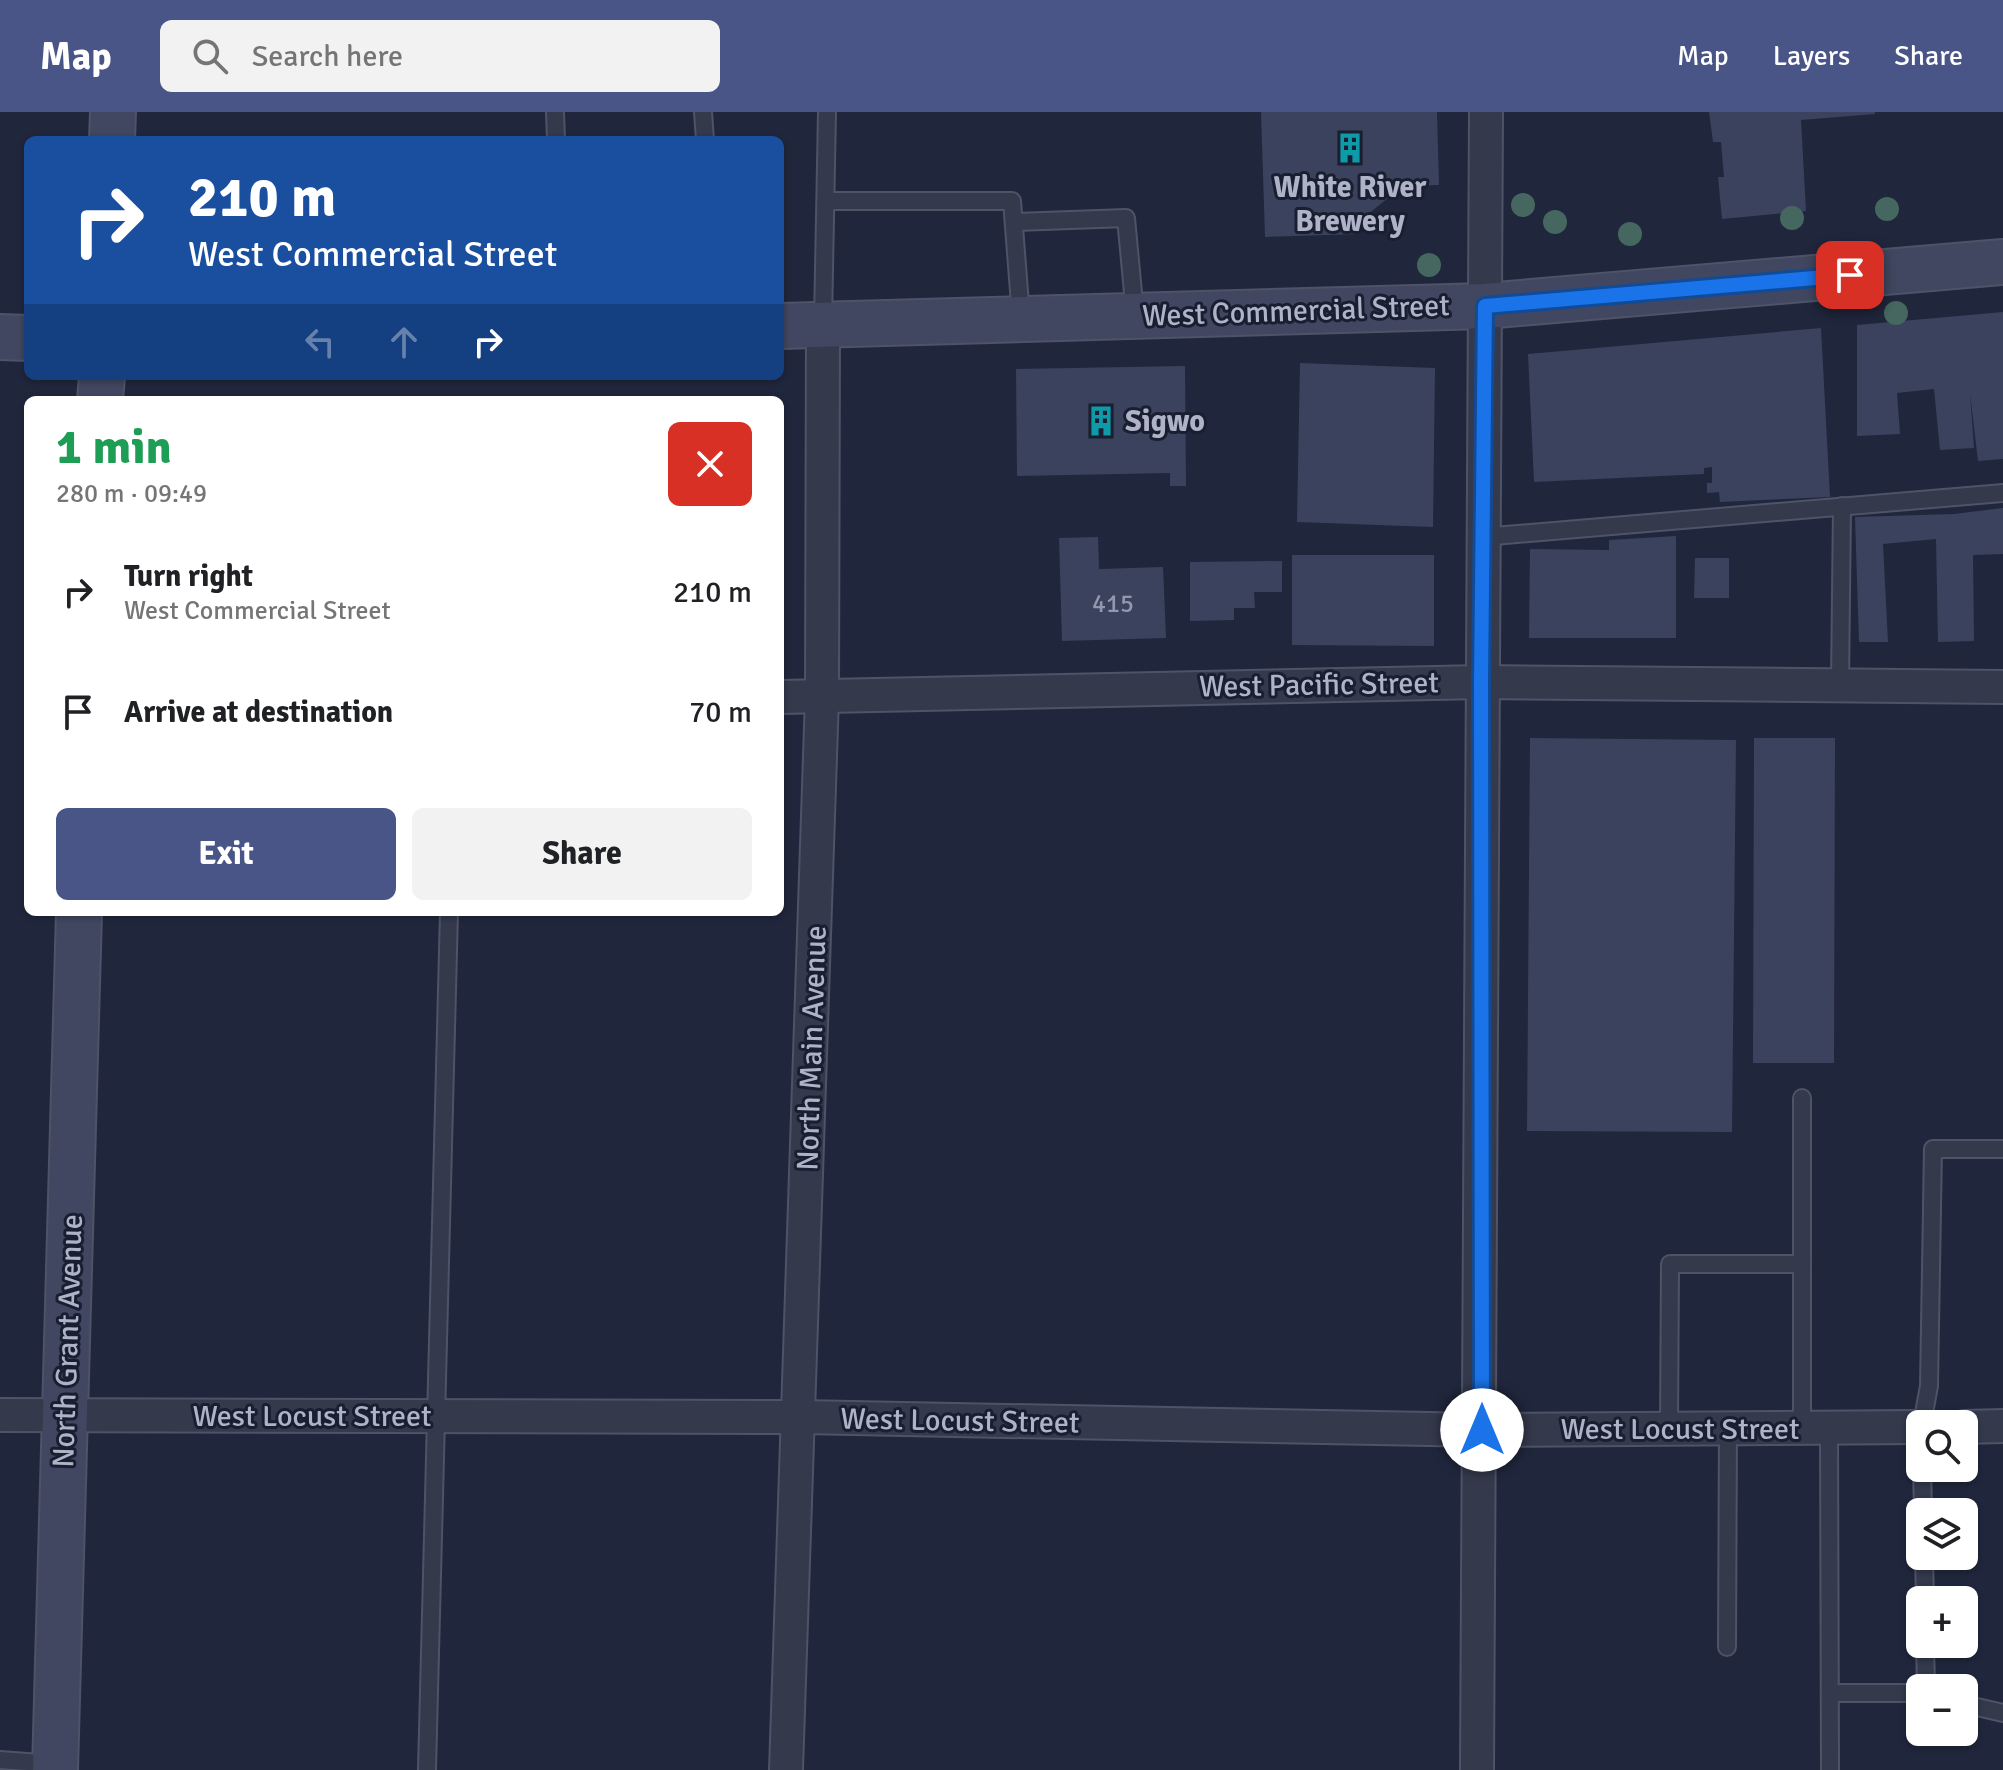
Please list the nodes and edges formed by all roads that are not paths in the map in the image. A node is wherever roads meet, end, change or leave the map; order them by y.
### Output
1 (113, 112) edge
2 (555, 112) edge
3 (703, 112) edge
4 (827, 112) edge
5 (1486, 112) edge
6 (112, 136) edge
7 (556, 136) edge
8 (705, 136) edge
9 (826, 201) junction
10 (1014, 222) junction
11 (2003, 262) edge
12 (1485, 306) junction
13 (1136, 316) junction
14 (1021, 319) junction
15 (823, 325) junction
16 (784, 326) edge
17 (0, 337) edge
18 (24, 338) edge
19 (2003, 493) edge
20 (1842, 506) junction
21 (1482, 537) junction
22 (1481, 682) junction
23 (1840, 685) junction
24 (2003, 687) edge
25 (784, 697) edge
26 (822, 697) junction
27 (79, 916) edge
28 (449, 916) edge
29 (1802, 1098) dead end
30 (2003, 1149) edge
31 (1801, 1264) junction
32 (1924, 1410) edge
33 (0, 1415) edge
34 (66, 1415) junction
35 (435, 1416) junction
36 (801, 1417) junction
37 (1906, 1425) edge
38 (2003, 1426) edge
39 (1978, 1427) edge
40 (1728, 1428) junction
41 (1816, 1428) junction
42 (1669, 1429) junction
43 (1482, 1430) junction
44 (1727, 1647) dead end
45 (1830, 1693) junction
46 (1906, 1693) edge
47 (1978, 1707) edge
48 (2003, 1713) edge
49 (0, 1760) edge
50 (55, 1767) edge
51 (427, 1770) edge
52 (786, 1770) edge
53 (1477, 1770) edge
54 (1830, 1770) edge

1 - 6 street
2 - 7 lane
3 - 8 lane
4 - 9 lane
5 - 12 street
9 - 10 lane
9 - 15 lane
10 - 13 lane
10 - 14 lane
11 - 12 street, West Commercial Street
12 - 13 street, West Commercial Street
12 - 21 street
13 - 14 street, West Commercial Street
14 - 15 street, West Commercial Street
15 - 16 street, West Commercial Street
15 - 26 street, North Main Avenue
17 - 18 street
19 - 20 lane
20 - 21 lane
20 - 23 lane
21 - 22 street
22 - 23 street, West Pacific Street
22 - 26 street, West Pacific Street
22 - 43 street
23 - 24 street, West Pacific Street
25 - 26 street, West Pacific Street
26 - 36 street, North Main Avenue
27 - 34 street, North Grant Avenue
28 - 35 lane
29 - 31 lane
30 - 32 lane
31 - 41 lane
31 - 42 lane
33 - 34 street, West Locust Street
34 - 35 street, West Locust Street
34 - 50 street, North Grant Avenue
35 - 36 street, West Locust Street
35 - 51 lane
36 - 43 street, West Locust Street
36 - 52 street, North Main Avenue
37 - 41 street, West Locust Street
38 - 39 street
40 - 41 street, West Locust Street
40 - 42 street, West Locust Street
40 - 44 lane
41 - 45 lane
42 - 43 street, West Locust Street
43 - 53 street
45 - 46 lane
45 - 54 lane
47 - 48 lane
49 - 50 lane

